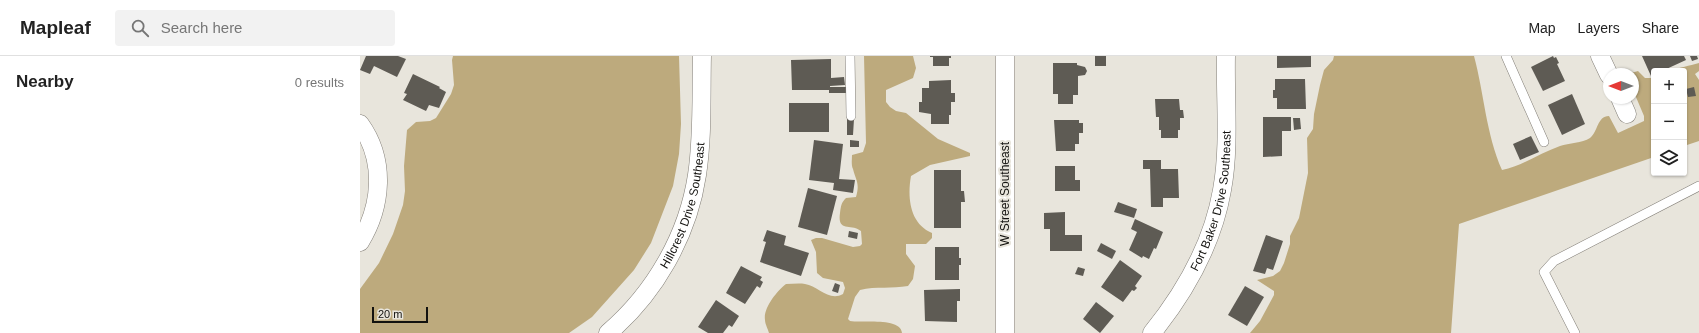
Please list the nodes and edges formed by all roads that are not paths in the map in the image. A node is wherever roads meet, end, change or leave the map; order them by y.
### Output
1 (702, 56) edge
2 (850, 56) edge
3 (1004, 56) edge
4 (1226, 56) edge
5 (1506, 56) edge
6 (1600, 56) edge
7 (1606, 68) edge
8 (1623, 104) edge
9 (1627, 114) dead end
10 (851, 116) dead end
11 (360, 124) edge
12 (1544, 142) dead end
13 (1699, 186) edge
14 (360, 242) edge
15 (608, 333) edge
16 (1005, 333) edge
17 (1152, 333) edge
18 (1575, 333) edge

1 - 15 street, Hillcrest Drive Southeast
2 - 10 lane
3 - 16 street, W Street Southeast
4 - 17 street, Fort Baker Drive Southeast
5 - 12 lane
6 - 7 street
8 - 9 street
11 - 14 street
13 - 18 lane

